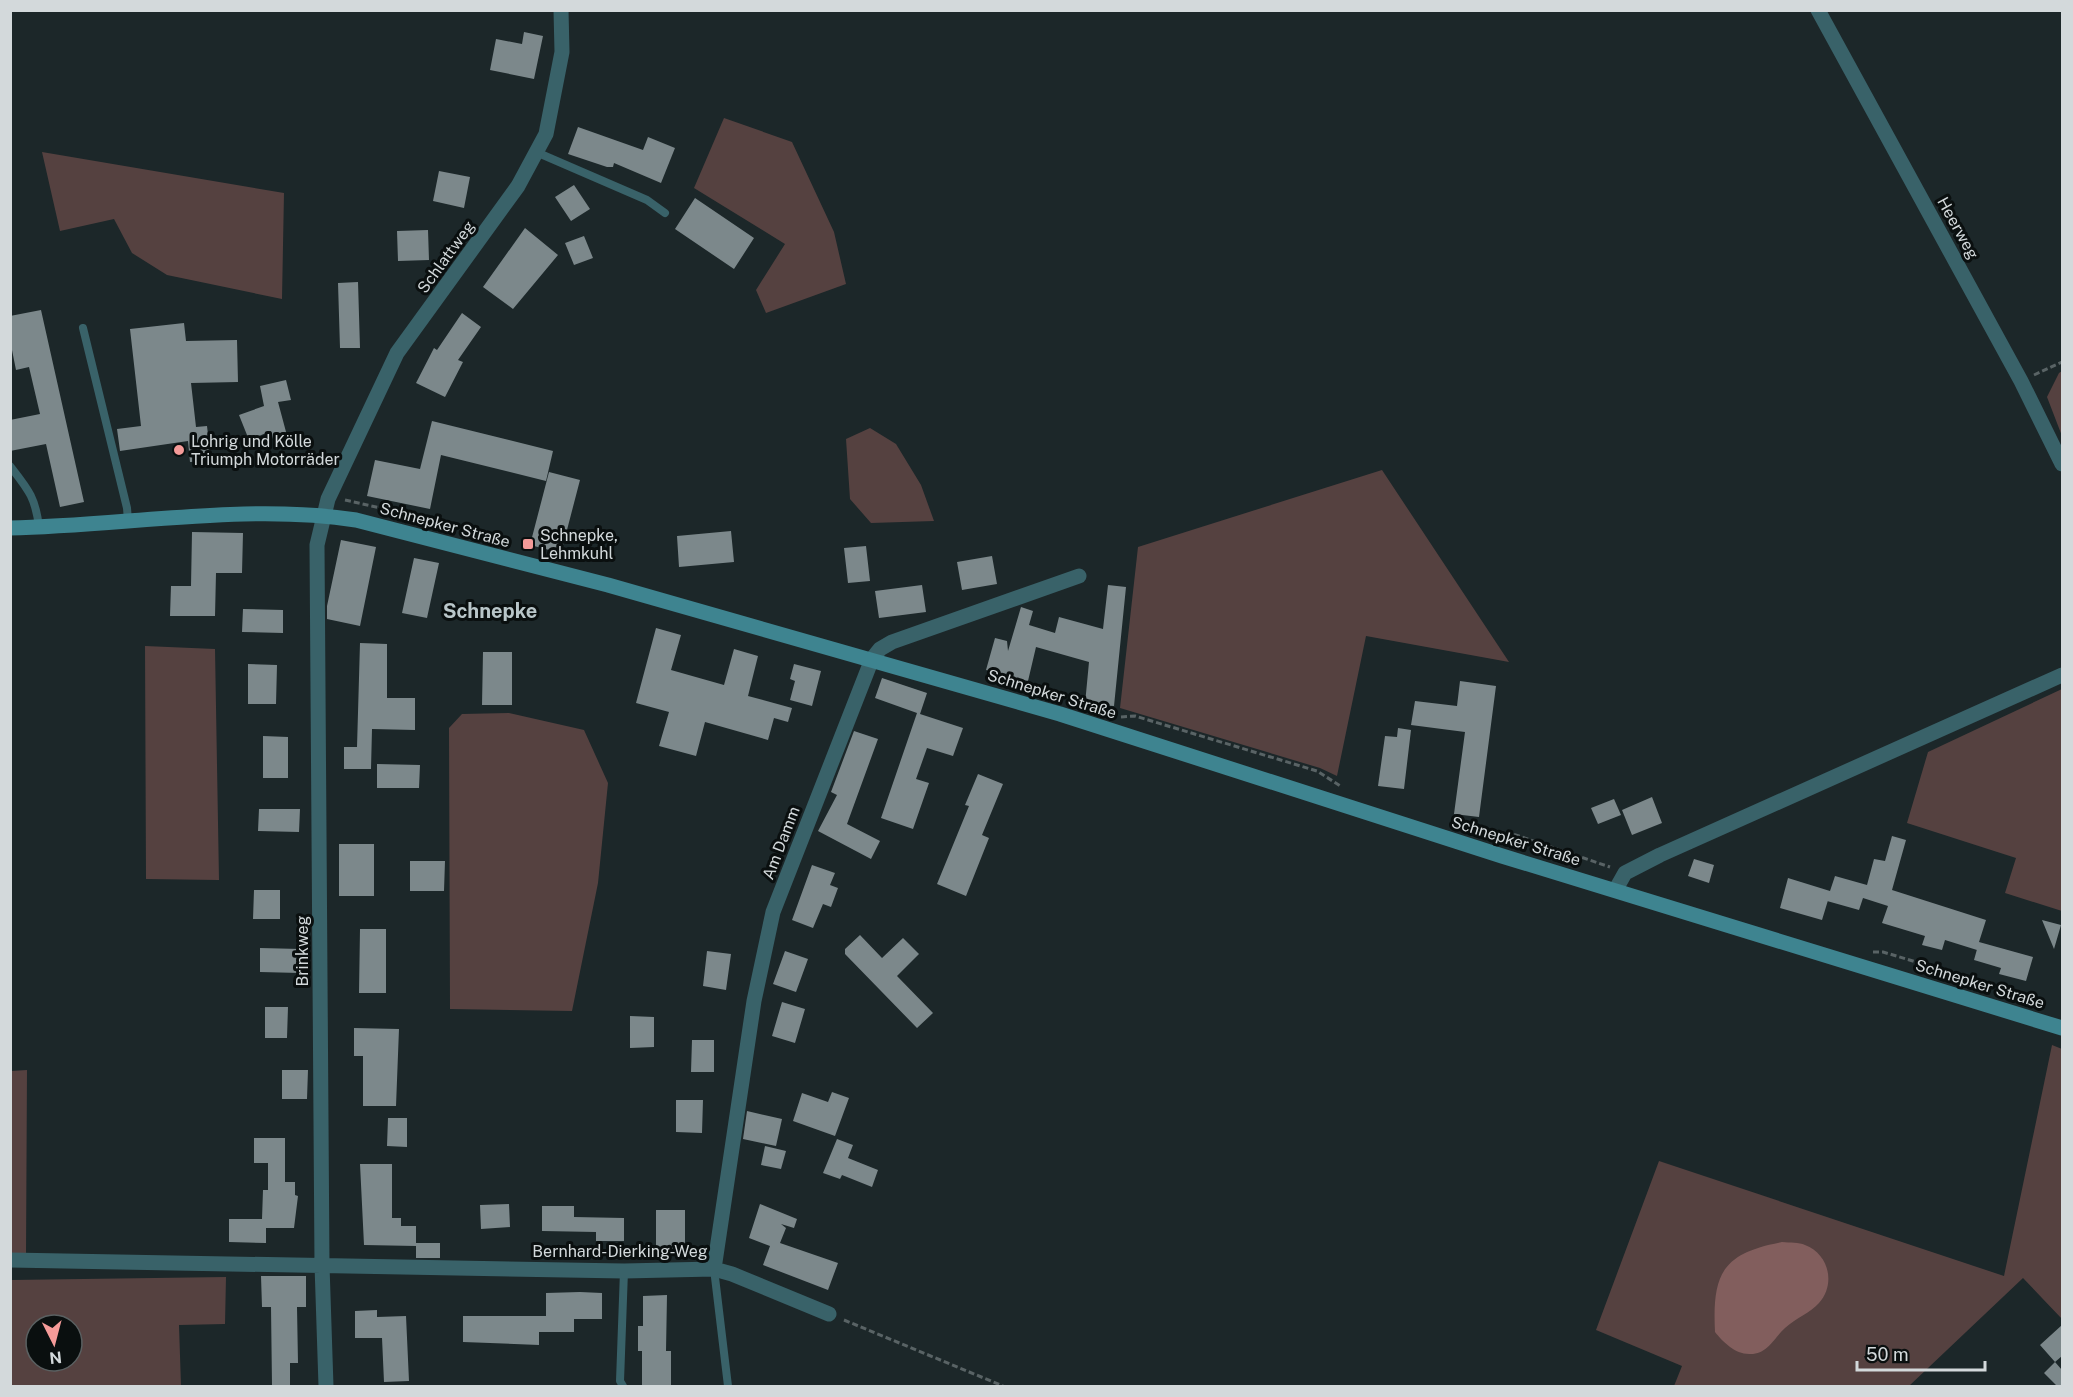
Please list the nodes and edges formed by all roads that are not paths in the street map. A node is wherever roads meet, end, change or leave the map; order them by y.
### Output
1 (561, 10) edge
2 (1818, 10) edge
3 (537, 152) junction
4 (665, 213) dead end
5 (83, 328) dead end
6 (2062, 464) edge
7 (10, 466) edge
8 (322, 515) junction
9 (128, 521) junction
10 (10, 528) edge
11 (39, 528) junction
12 (1079, 576) dead end
13 (872, 659) junction
14 (2062, 675) edge
15 (1616, 889) junction
16 (2062, 1028) edge
17 (10, 1260) edge
18 (322, 1265) junction
19 (714, 1269) junction
20 (624, 1271) junction
21 (829, 1314) road end
22 (326, 1386) edge
23 (623, 1386) edge
24 (728, 1386) edge

1 - 3 street, Schlattweg
2 - 6 street, Heerweg
3 - 4 lane
3 - 8 street, Schlattweg
5 - 9 lane
7 - 11 lane
8 - 9 main road, Schnepker Straße
8 - 13 main road, Schnepker Straße
8 - 18 street, Brinkweg
9 - 11 main road, Schnepker Straße
10 - 11 main road, Schnepker Straße
12 - 13 street
13 - 15 main road, Schnepker Straße
13 - 19 street, Am Damm
14 - 15 street
15 - 16 main road, Schnepker Straße
17 - 18 street, Bernhard-Dierking-Weg
18 - 20 street, Bernhard-Dierking-Weg
18 - 22 street, Brinkweg
19 - 20 street, Bernhard-Dierking-Weg
19 - 21 street, Bernhard-Dierking-Weg
19 - 24 lane
20 - 23 lane

